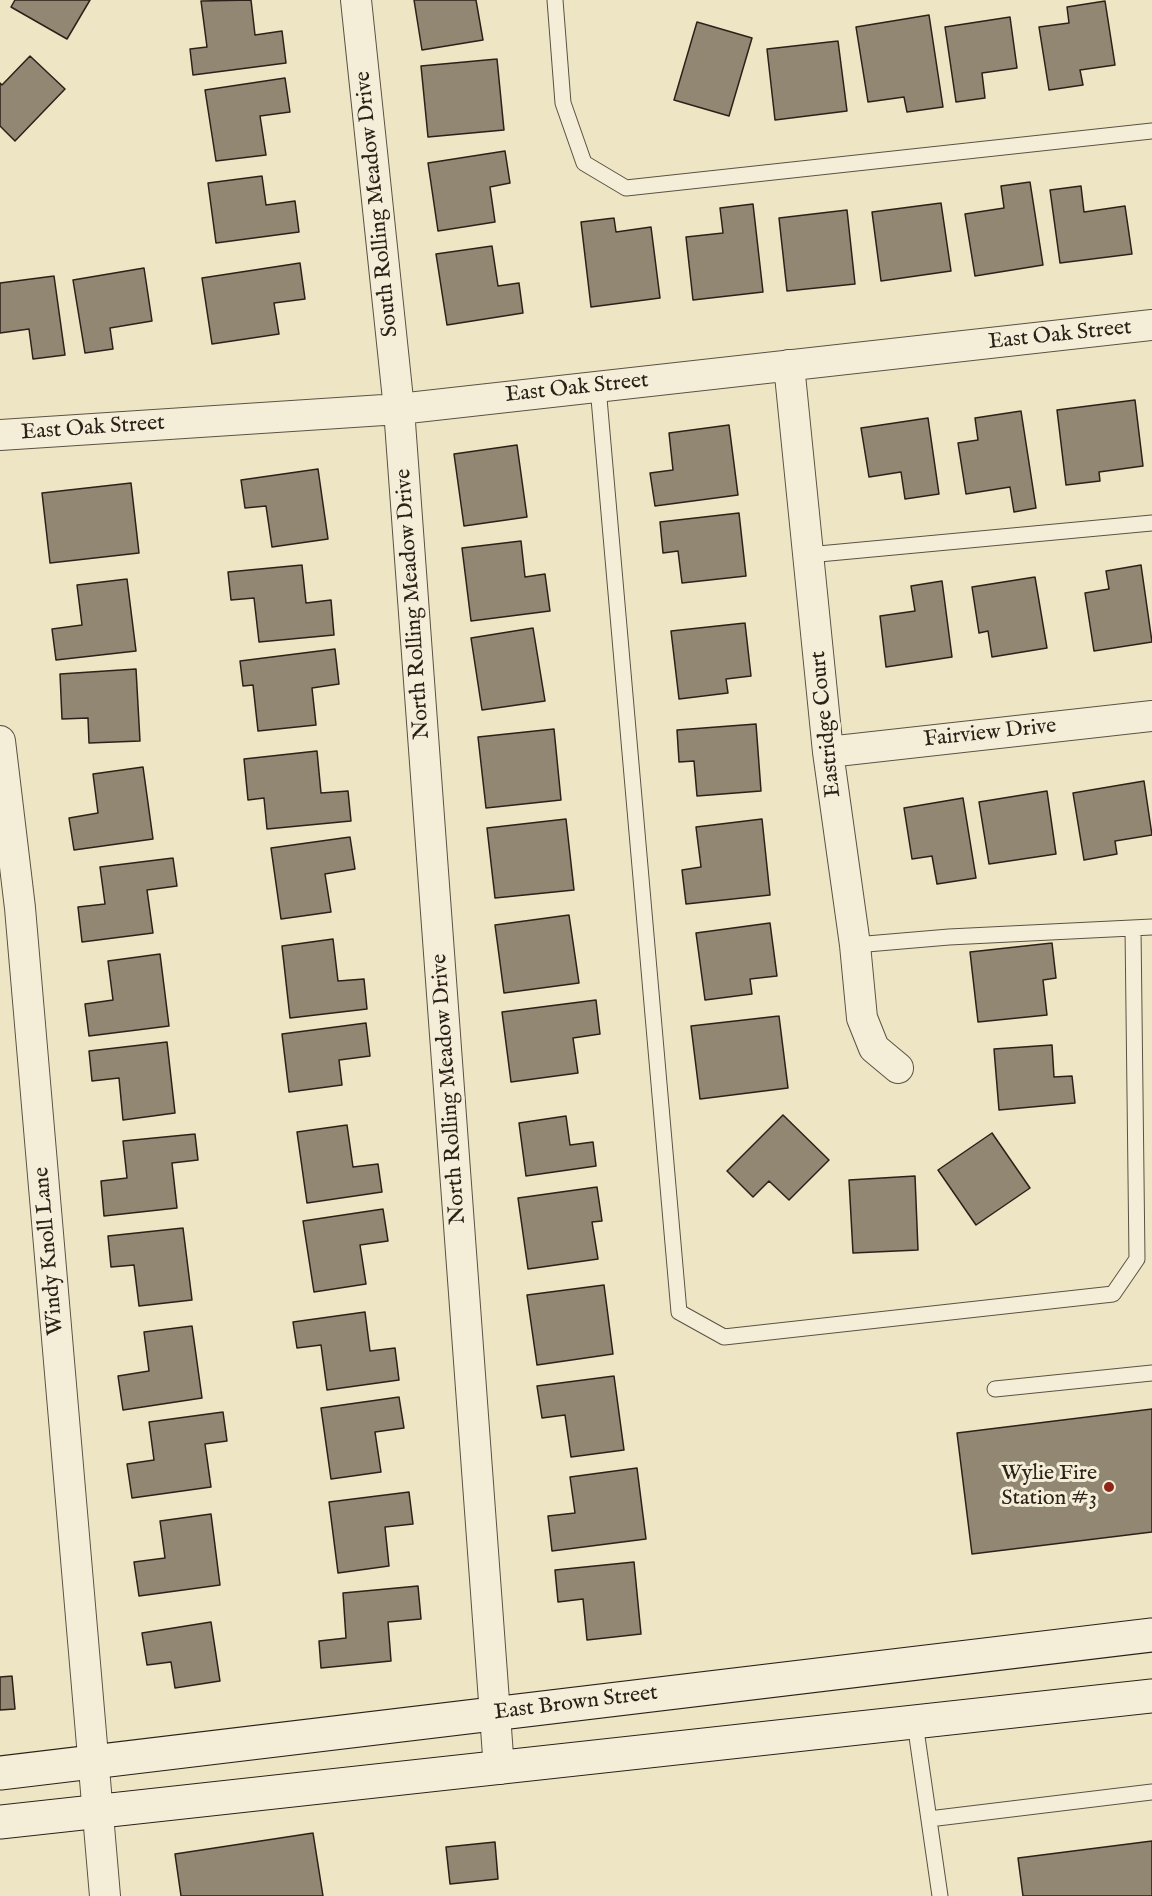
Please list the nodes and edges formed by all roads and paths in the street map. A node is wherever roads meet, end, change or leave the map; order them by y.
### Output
1 (356, 0) edge
2 (555, 0) edge
3 (1152, 131) edge
4 (1152, 326) edge
5 (789, 365) junction
6 (598, 387) junction
7 (399, 409) junction
8 (0, 435) edge
9 (1152, 523) edge
10 (808, 555) junction
11 (1152, 716) edge
12 (0, 741) edge
13 (828, 752) junction
14 (1152, 927) edge
15 (1133, 928) junction
16 (855, 945) junction
17 (898, 1068) dead end
18 (1152, 1373) edge
19 (995, 1389) dead end
20 (1152, 1635) edge
21 (1152, 1696) edge
22 (496, 1713) junction
23 (915, 1723) junction
24 (96, 1761) junction
25 (499, 1769) junction
26 (0, 1773) edge
27 (1152, 1792) edge
28 (99, 1812) junction
29 (929, 1819) junction
30 (0, 1822) edge
31 (105, 1896) edge
32 (940, 1896) edge

1 - 7 street, South Rolling Meadow Drive
2 - 3 lane
4 - 5 street, East Oak Street
5 - 6 street, East Oak Street
5 - 10 street, Eastridge Court
6 - 7 street, East Oak Street
6 - 15 lane
7 - 8 street, East Oak Street
7 - 22 street, North Rolling Meadow Drive
9 - 10 lane
10 - 13 street, Eastridge Court
11 - 13 street, Fairview Drive
12 - 24 street, Windy Knoll Lane
13 - 16 street, Eastridge Court
14 - 15 lane
15 - 16 lane
16 - 17 street, Eastridge Court
18 - 19 lane
20 - 22 main road, East Brown Street
21 - 23 main road
22 - 24 main road, East Brown Street
22 - 25 street, North Rolling Meadow Drive
23 - 25 main road
23 - 29 lane
24 - 26 main road, East Brown Street
24 - 28 street, Windy Knoll Lane
25 - 28 main road
27 - 29 lane
28 - 30 main road
28 - 31 street, Windy Knoll Lane
29 - 32 lane

